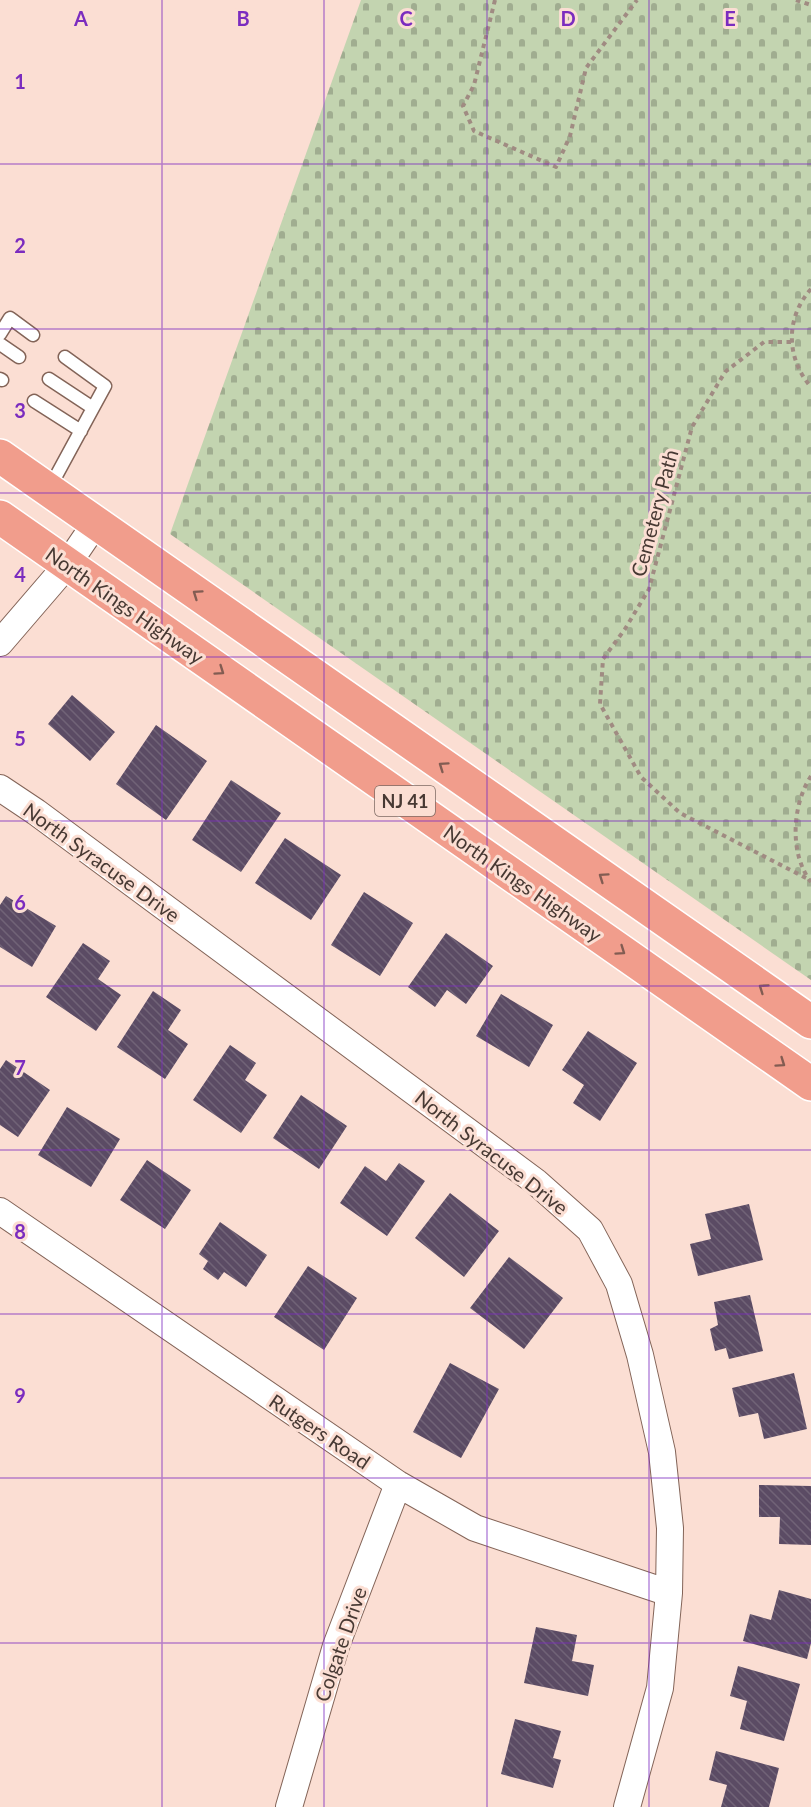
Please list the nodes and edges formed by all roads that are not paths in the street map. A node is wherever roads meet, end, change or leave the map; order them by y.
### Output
1 (0, 334) edge
2 (33, 335) dead end
3 (0, 344) edge
4 (19, 357) dead end
5 (65, 357) dead end
6 (49, 379) dead end
7 (34, 401) dead end
8 (93, 408) junction
9 (81, 431) junction
10 (0, 456) edge
11 (48, 490) junction
12 (0, 517) edge
13 (95, 524) junction
14 (67, 565) junction
15 (0, 643) edge
16 (0, 788) edge
17 (811, 1022) edge
18 (811, 1084) edge
19 (0, 1211) edge
20 (398, 1484) junction
21 (669, 1593) junction
22 (289, 1807) edge
23 (627, 1807) edge

1 - 2 lane
3 - 4 lane
5 - 8 lane
6 - 8 lane
7 - 9 lane
8 - 9 lane
9 - 11 lane
10 - 11 main road, NJ 41
11 - 13 main road, NJ 41
12 - 14 main road, North Kings Highway / NJ 41
13 - 14 street
17 -> 13 main road, NJ 41
14 - 15 street
14 -> 18 main road, North Kings Highway / NJ 41
16 - 21 street, North Syracuse Drive
19 - 20 street, Rutgers Road
20 - 21 street, Rutgers Road
20 - 22 street, Colgate Drive
21 - 23 street, North Syracuse Drive

